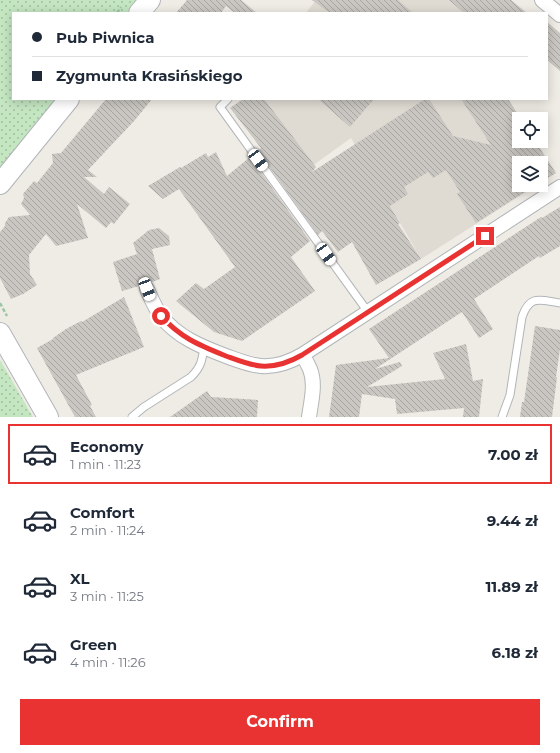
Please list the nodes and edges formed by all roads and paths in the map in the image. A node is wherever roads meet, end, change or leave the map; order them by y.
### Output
1 (150, 0) edge
2 (542, 0) edge
3 (140, 12) edge
4 (560, 15) edge
5 (68, 100) edge
6 (227, 100) edge
7 (0, 184) edge
8 (560, 187) edge
9 (147, 289) dead end
10 (560, 303) edge
11 (368, 312) junction
12 (0, 333) edge
13 (204, 347) junction
14 (302, 355) junction
15 (48, 417) edge
16 (132, 417) edge
17 (309, 417) edge
18 (502, 417) edge

1 - 3 main road
2 - 4 street
5 - 7 main road
6 - 11 lane
8 - 11 street
9 - 13 street
10 - 18 lane
11 - 14 street
12 - 15 main road
13 - 14 street
13 - 16 lane
14 - 17 street

